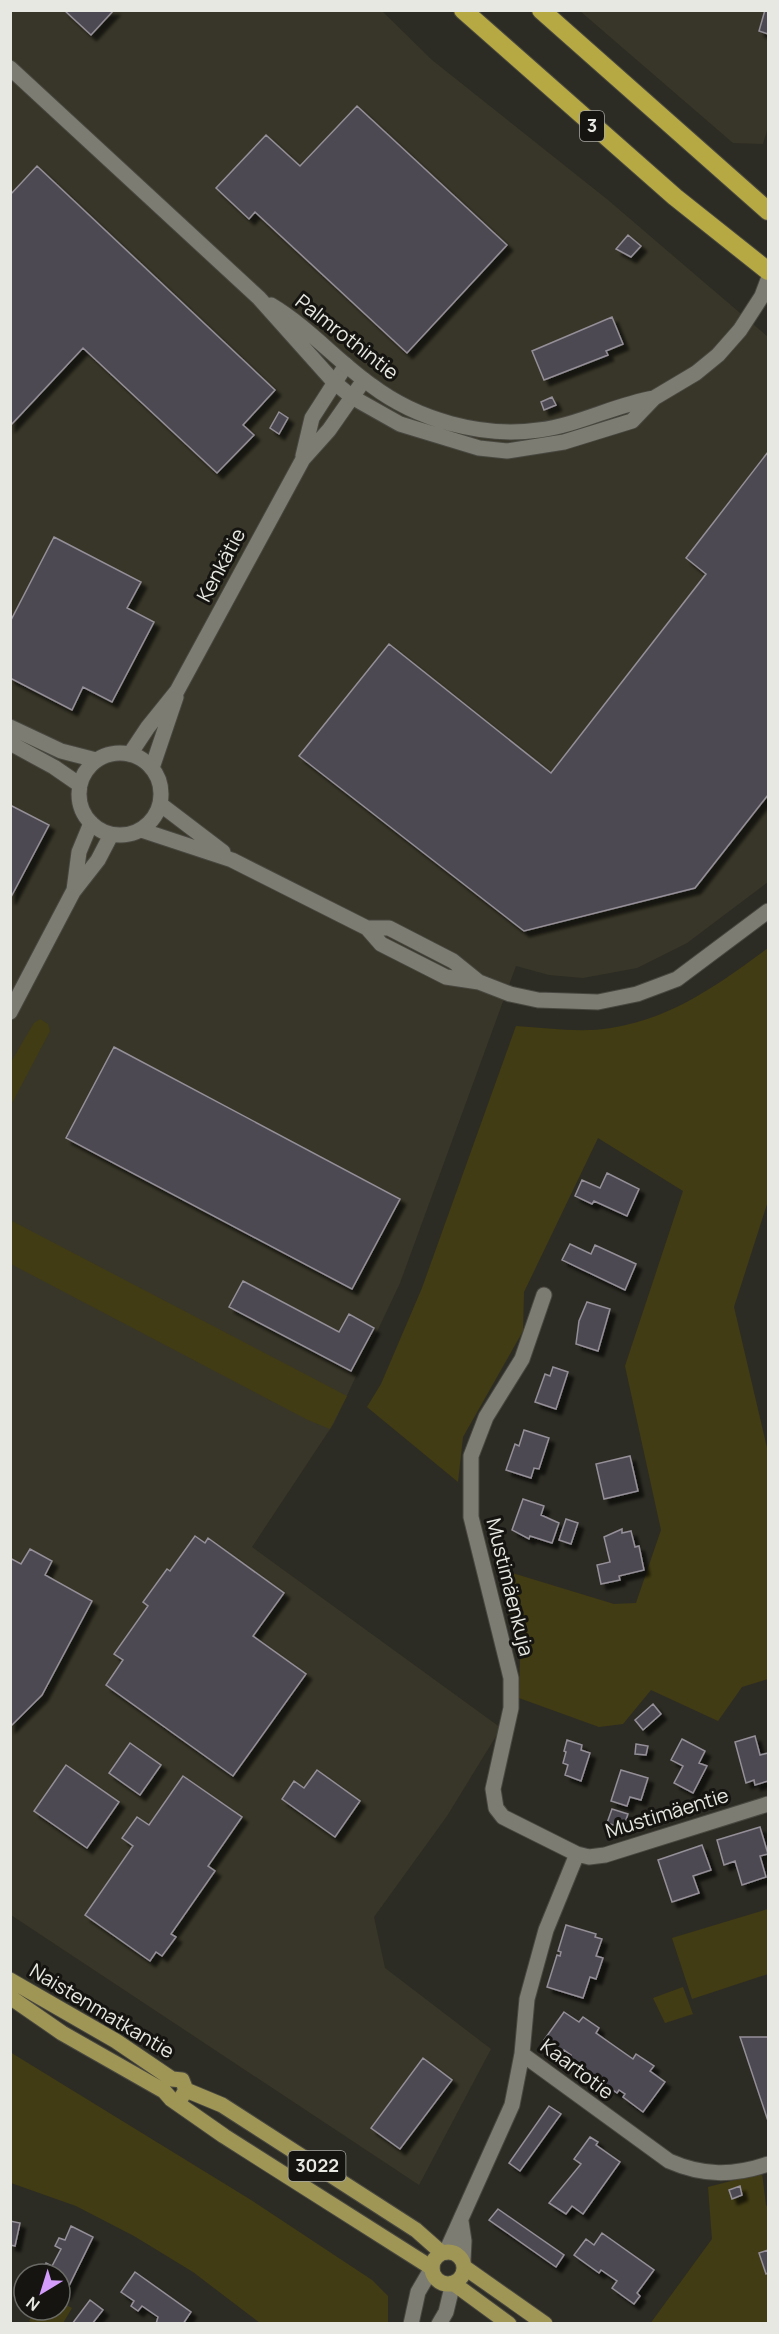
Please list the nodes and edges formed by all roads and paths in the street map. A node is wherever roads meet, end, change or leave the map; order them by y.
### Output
1 (463, 10) edge
2 (541, 10) edge
3 (10, 68) edge
4 (768, 211) edge
5 (768, 271) edge
6 (768, 280) edge
7 (259, 298) junction
8 (346, 365) junction
9 (364, 380) junction
10 (334, 382) junction
11 (352, 397) junction
12 (654, 398) junction
13 (303, 459) junction
14 (177, 691) junction
15 (10, 727) edge
16 (10, 743) edge
17 (130, 754) junction
18 (96, 760) junction
19 (152, 768) junction
20 (80, 785) junction
21 (160, 804) junction
22 (91, 824) junction
23 (141, 830) junction
24 (111, 835) junction
25 (232, 860) junction
26 (73, 892) junction
27 (768, 911) edge
28 (10, 1012) edge
29 (544, 1295) dead end
30 (768, 1804) edge
31 (577, 1854) junction
32 (10, 1980) edge
33 (10, 1997) edge
34 (522, 2054) junction
35 (174, 2090) junction
36 (768, 2164) edge
37 (461, 2221) junction
38 (444, 2252) junction
39 (463, 2264) junction
40 (432, 2268) junction
41 (453, 2283) junction
42 (411, 2324) edge
43 (439, 2324) edge
44 (509, 2324) edge
45 (545, 2324) edge

1 - 5 highway, 3
2 - 4 highway
3 - 7 street, Palmrothintie
6 - 12 street, Palmrothintie
7 - 8 street, Palmrothintie
7 - 10 street, Palmrothintie
8 - 9 street, Palmrothintie
8 - 10 street, Kenkätie
9 - 11 street, Kenkätie
9 - 12 street, Palmrothintie
10 - 11 street, Palmrothintie
10 - 13 street, Kenkätie
11 - 12 street, Palmrothintie
11 - 13 street, Kenkätie
13 - 14 street, Kenkätie
14 - 17 street, Kenkätie
14 - 19 street, Kenkätie
15 - 18 street
16 - 20 street
17 - 18 street
17 - 19 street
18 - 20 street
19 - 21 street
20 - 22 street
21 - 23 street
21 - 25 street
22 - 24 street
22 - 26 street
23 - 24 street
23 - 25 street
24 - 26 street
25 - 27 street
26 - 28 street
29 - 31 street, Mustimäenkuja
30 - 31 street, Mustimäentie
31 - 34 street
32 - 35 main road, Naistenmatkantie / 3022
33 - 35 main road, Naistenmatkantie
34 - 36 street, Kaartotie
34 - 37 street, Kaartotie
35 - 38 main road, Naistenmatkantie / 3022
35 - 40 main road, Naistenmatkantie
37 - 38 street, Kaartotie
37 - 39 street, Kaartotie
38 - 39 main road, 3022
38 - 40 main road
39 - 41 main road
39 - 45 main road, 3022
40 - 41 main road
40 - 42 street
41 - 43 street
41 - 44 main road

